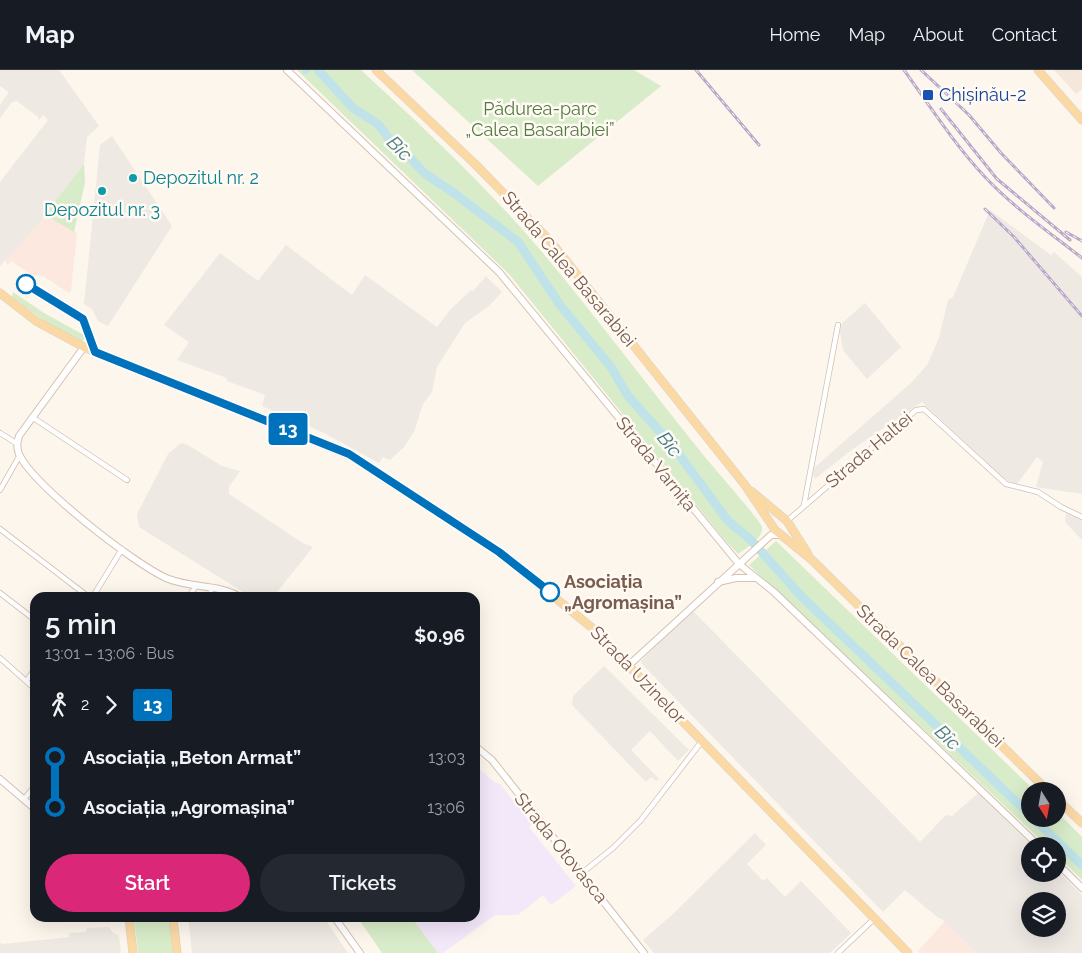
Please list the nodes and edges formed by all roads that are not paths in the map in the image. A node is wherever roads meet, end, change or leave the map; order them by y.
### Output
1 (287, 70) edge
2 (376, 70) edge
3 (1040, 71) edge
4 (1082, 120) edge
5 (0, 293) edge
6 (838, 324) dead end
7 (84, 347) junction
8 (32, 417) junction
9 (0, 433) edge
10 (16, 443) junction
11 (20, 455) junction
12 (127, 480) dead end
13 (745, 485) junction
14 (0, 490) edge
15 (804, 505) junction
16 (1082, 516) edge
17 (786, 522) junction
18 (772, 526) junction
19 (0, 529) edge
20 (781, 535) junction
21 (769, 537) junction
22 (122, 550) junction
23 (728, 552) junction
24 (812, 560) junction
25 (742, 562) junction
26 (726, 574) junction
27 (756, 578) junction
28 (717, 583) junction
29 (196, 586) junction
30 (212, 587) junction
31 (83, 592) edge
32 (95, 592) edge
33 (194, 592) edge
34 (211, 592) edge
35 (233, 592) edge
36 (0, 593) edge
37 (30, 616) edge
38 (0, 658) edge
39 (628, 666) junction
40 (30, 676) edge
41 (27, 680) junction
42 (30, 683) edge
43 (702, 741) junction
44 (480, 750) edge
45 (0, 779) edge
46 (1039, 782) edge
47 (30, 792) edge
48 (24, 799) junction
49 (30, 804) edge
50 (1066, 808) edge
51 (1082, 823) edge
52 (1030, 837) edge
53 (1066, 872) edge
54 (582, 873) junction
55 (1082, 888) edge
56 (875, 918) junction
57 (129, 922) edge
58 (173, 922) edge
59 (338, 922) edge
60 (133, 953) edge
61 (177, 953) edge
62 (360, 953) edge
63 (644, 953) edge
64 (838, 953) edge
65 (908, 953) edge

1 - 23 street, Strada Varnița
2 - 13 main road, Strada Calea Basarabiei
3 - 4 main road
5 - 7 main road, Strada Uzinelor
6 - 15 street, Strada Haltei
7 - 8 street
7 - 39 main road, Strada Uzinelor
8 - 10 street
8 - 12 street
9 - 10 street
10 - 11 street
11 - 14 street
11 - 22 street
13 - 17 main road, Strada Calea Basarabiei
13 - 18 main road, Strada Calea Basarabiei
15 - 16 street, Strada Haltei
15 - 17 street, Strada Haltei
17 - 18 main road
17 - 20 main road
17 - 24 main road, Strada Calea Basarabiei
18 - 20 main road, Strada Calea Basarabiei
18 - 21 street
19 - 31 street
20 - 21 street
20 - 24 main road, Strada Calea Basarabiei
21 - 25 street
22 - 29 street
22 - 32 street
23 - 25 street, Strada Varnița
23 - 26 street
24 - 46 main road, Strada Calea Basarabiei
25 - 26 street
25 - 27 street, Strada Varnița
26 - 28 street
27 - 28 street
27 - 52 street, Strada Varnița
28 - 39 street
29 - 30 street
29 - 33 street
30 - 34 street
30 - 35 street
36 - 37 street
38 - 41 street
39 - 43 main road, Strada Uzinelor
40 - 41 street
41 - 42 street
43 - 54 street
43 - 56 main road, Strada Uzinelor
44 - 54 street, Strada Otovasca
45 - 48 street
47 - 48 street
48 - 49 street
50 - 51 main road
53 - 55 street
54 - 63 street, Strada Otovasca
56 - 64 street
56 - 65 main road, Strada Uzinelor
57 - 60 main road
58 - 61 main road
59 - 62 street

